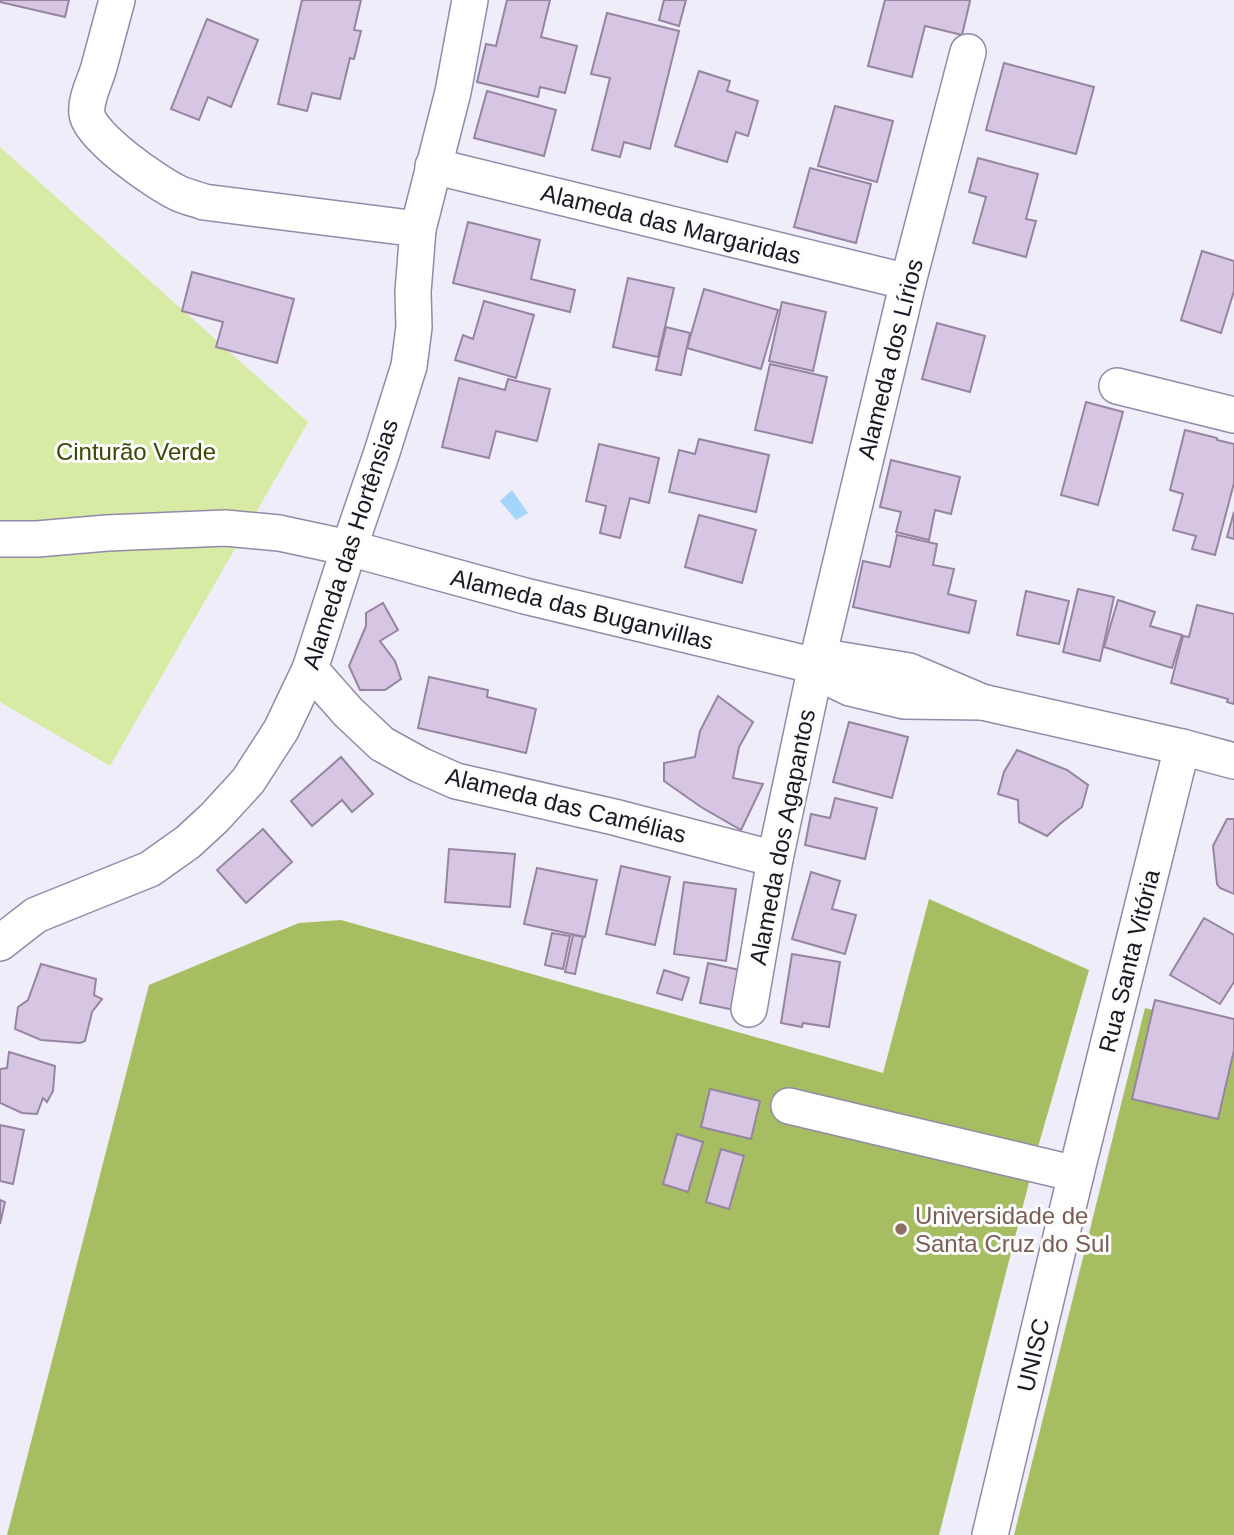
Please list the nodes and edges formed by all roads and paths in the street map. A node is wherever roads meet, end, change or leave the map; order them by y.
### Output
1 (117, 0) edge
2 (470, 0) edge
3 (968, 52) dead end
4 (433, 166) junction
5 (418, 229) junction
6 (908, 282) junction
7 (1117, 386) dead end
8 (1234, 415) edge
9 (0, 539) edge
10 (349, 548) junction
11 (816, 666) junction
12 (310, 668) junction
13 (1182, 747) junction
14 (1234, 761) edge
15 (775, 859) junction
16 (0, 943) edge
17 (749, 1009) dead end
18 (789, 1106) dead end
19 (1076, 1174) junction
20 (990, 1535) edge

1 - 5 street
2 - 4 street, Alameda das Hortênsias
3 - 6 street, Alameda dos Lírios
4 - 5 street, Alameda das Hortênsias
4 - 6 street, Alameda das Margaridas
5 - 10 street, Alameda das Hortênsias
6 - 11 street, Alameda dos Lírios
7 - 8 street
9 - 10 street, Alameda das Buganvillas
10 - 11 street, Alameda das Buganvillas
10 - 12 street, Alameda das Hortênsias
11 - 13 street, Alameda das Buganvillas
11 - 15 street, Alameda dos Agapantos
12 - 15 street, Alameda das Camélias
12 - 16 street, Alameda das Hortênsias
13 - 14 street, Alameda das Buganvillas
13 - 19 street, Rua Santa Vitória
15 - 17 street, Alameda dos Agapantos
18 - 19 street
19 - 20 street, UNISC

